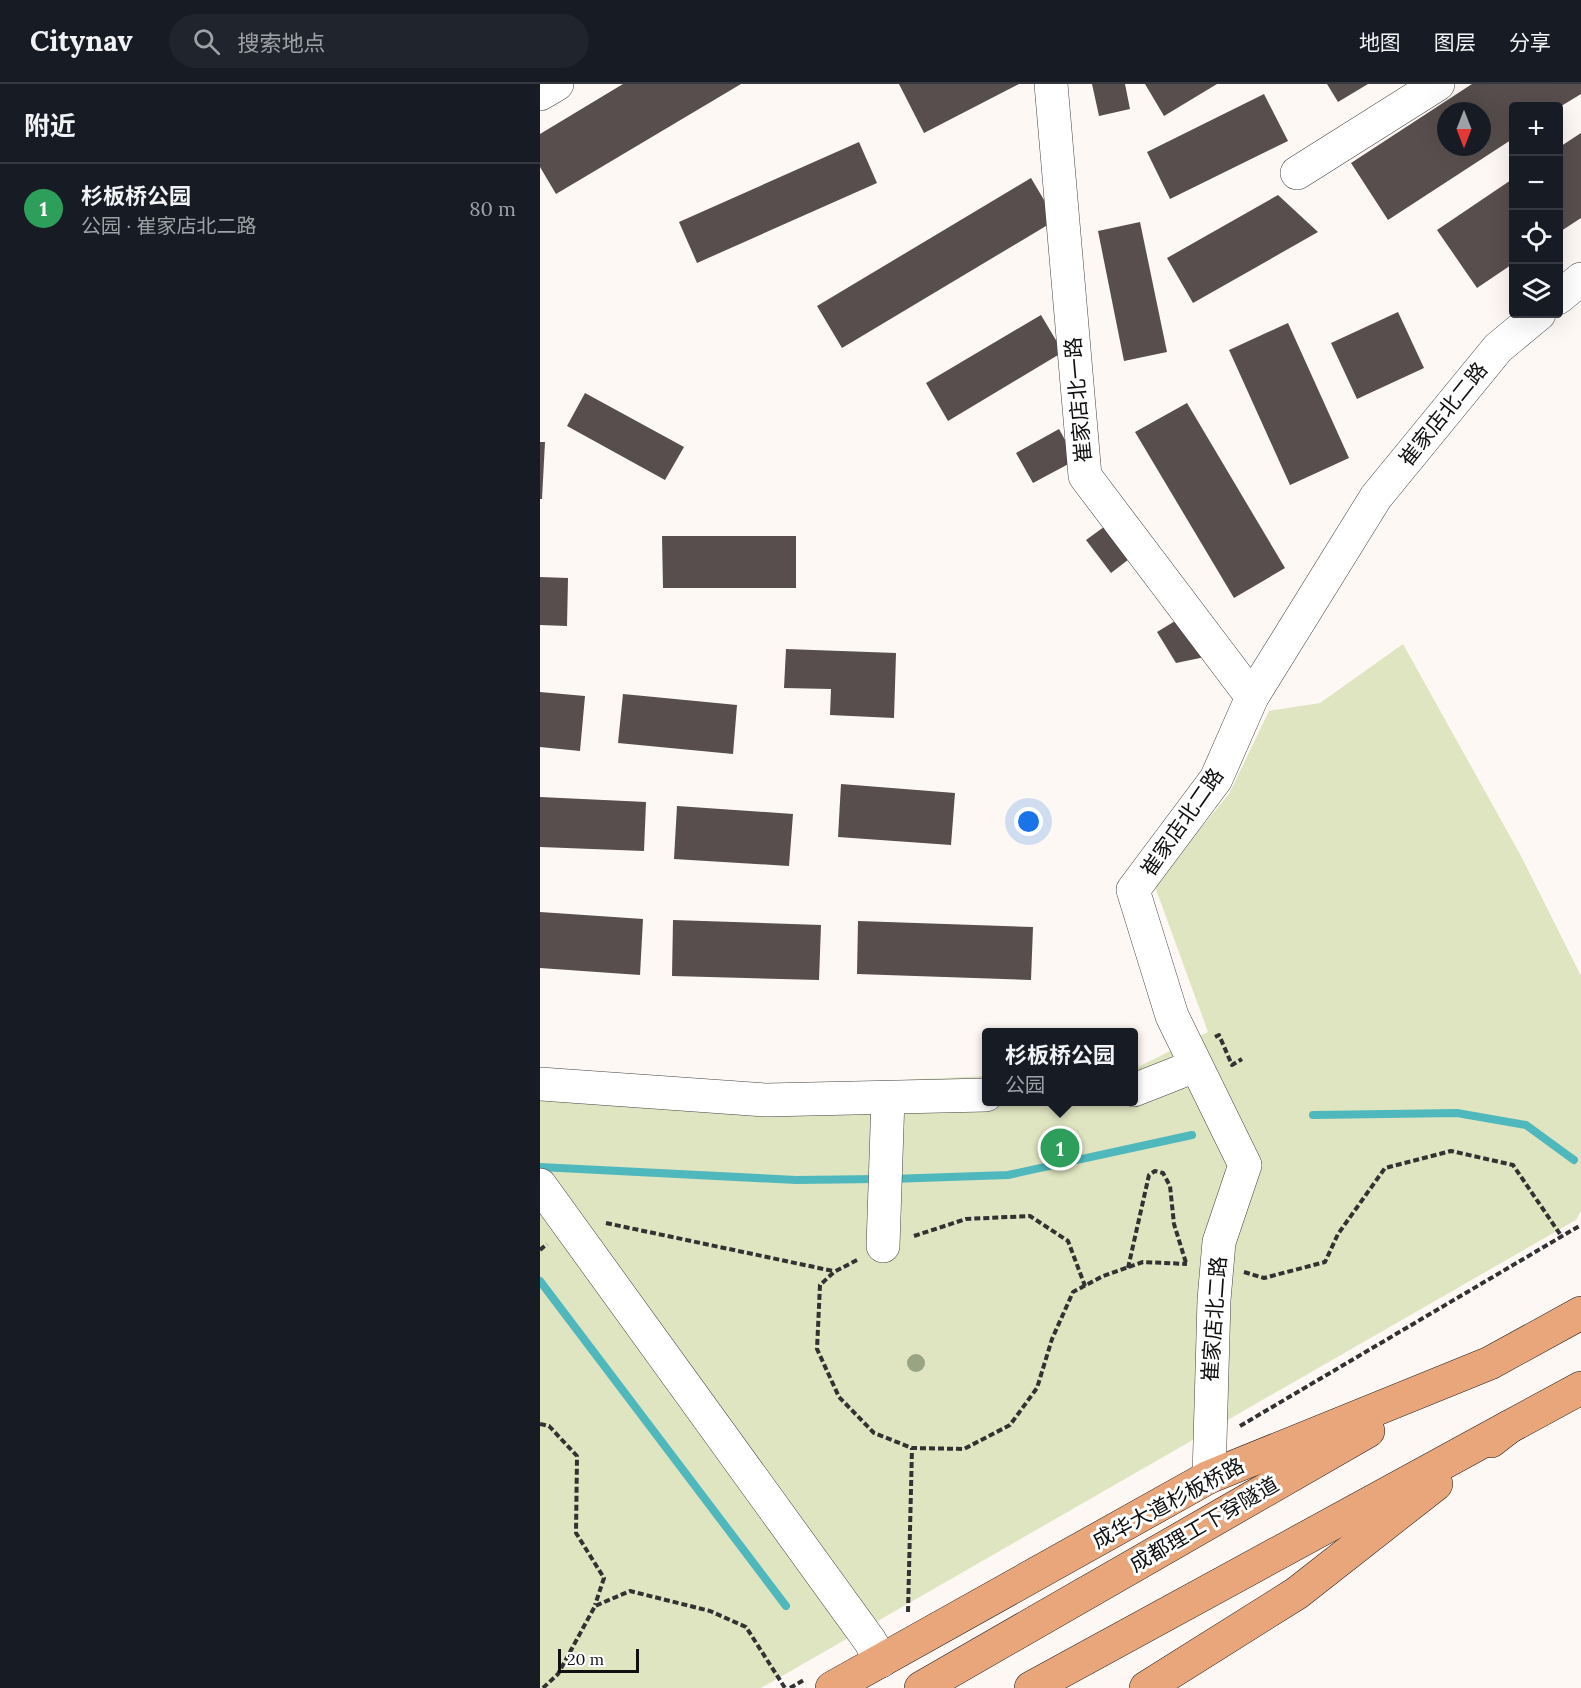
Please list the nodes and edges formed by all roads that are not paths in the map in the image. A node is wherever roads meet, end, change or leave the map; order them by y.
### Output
1 (556, 84) edge
2 (1051, 84) edge
3 (1438, 84) edge
4 (540, 94) edge
5 (1297, 173) dead end
6 (1581, 279) edge
7 (1563, 294) edge
8 (1534, 318) edge
9 (1252, 697) junction
10 (1196, 1066) junction
11 (540, 1084) edge
12 (1138, 1088) edge
13 (982, 1096) edge
14 (887, 1114) junction
15 (543, 1189) edge
16 (883, 1246) road end
17 (1581, 1313) edge
18 (1490, 1363) junction
19 (1581, 1388) edge
20 (1509, 1427) junction
21 (1209, 1477) junction
22 (881, 1661) junction
23 (832, 1688) edge
24 (921, 1688) edge
25 (1031, 1688) edge
26 (1146, 1688) edge

1 - 4 street
2 - 9 street, 崔家店北一路
3 - 5 street
6 - 7 street
8 - 9 street, 崔家店北二路
9 - 10 street, 崔家店北二路
10 - 12 street
10 - 21 street, 崔家店北二路
11 - 14 street
13 - 14 street
14 - 16 street
15 - 22 street
17 - 18 main road, 成华大道杉板桥路
18 - 21 main road, 成华大道杉板桥路
18 - 24 main road, 成都理工下穿隧道
19 - 20 main road
20 - 25 main road
20 - 26 main road
21 - 22 main road, 成华大道杉板桥路
22 - 23 main road, 成华大道杉板桥路

